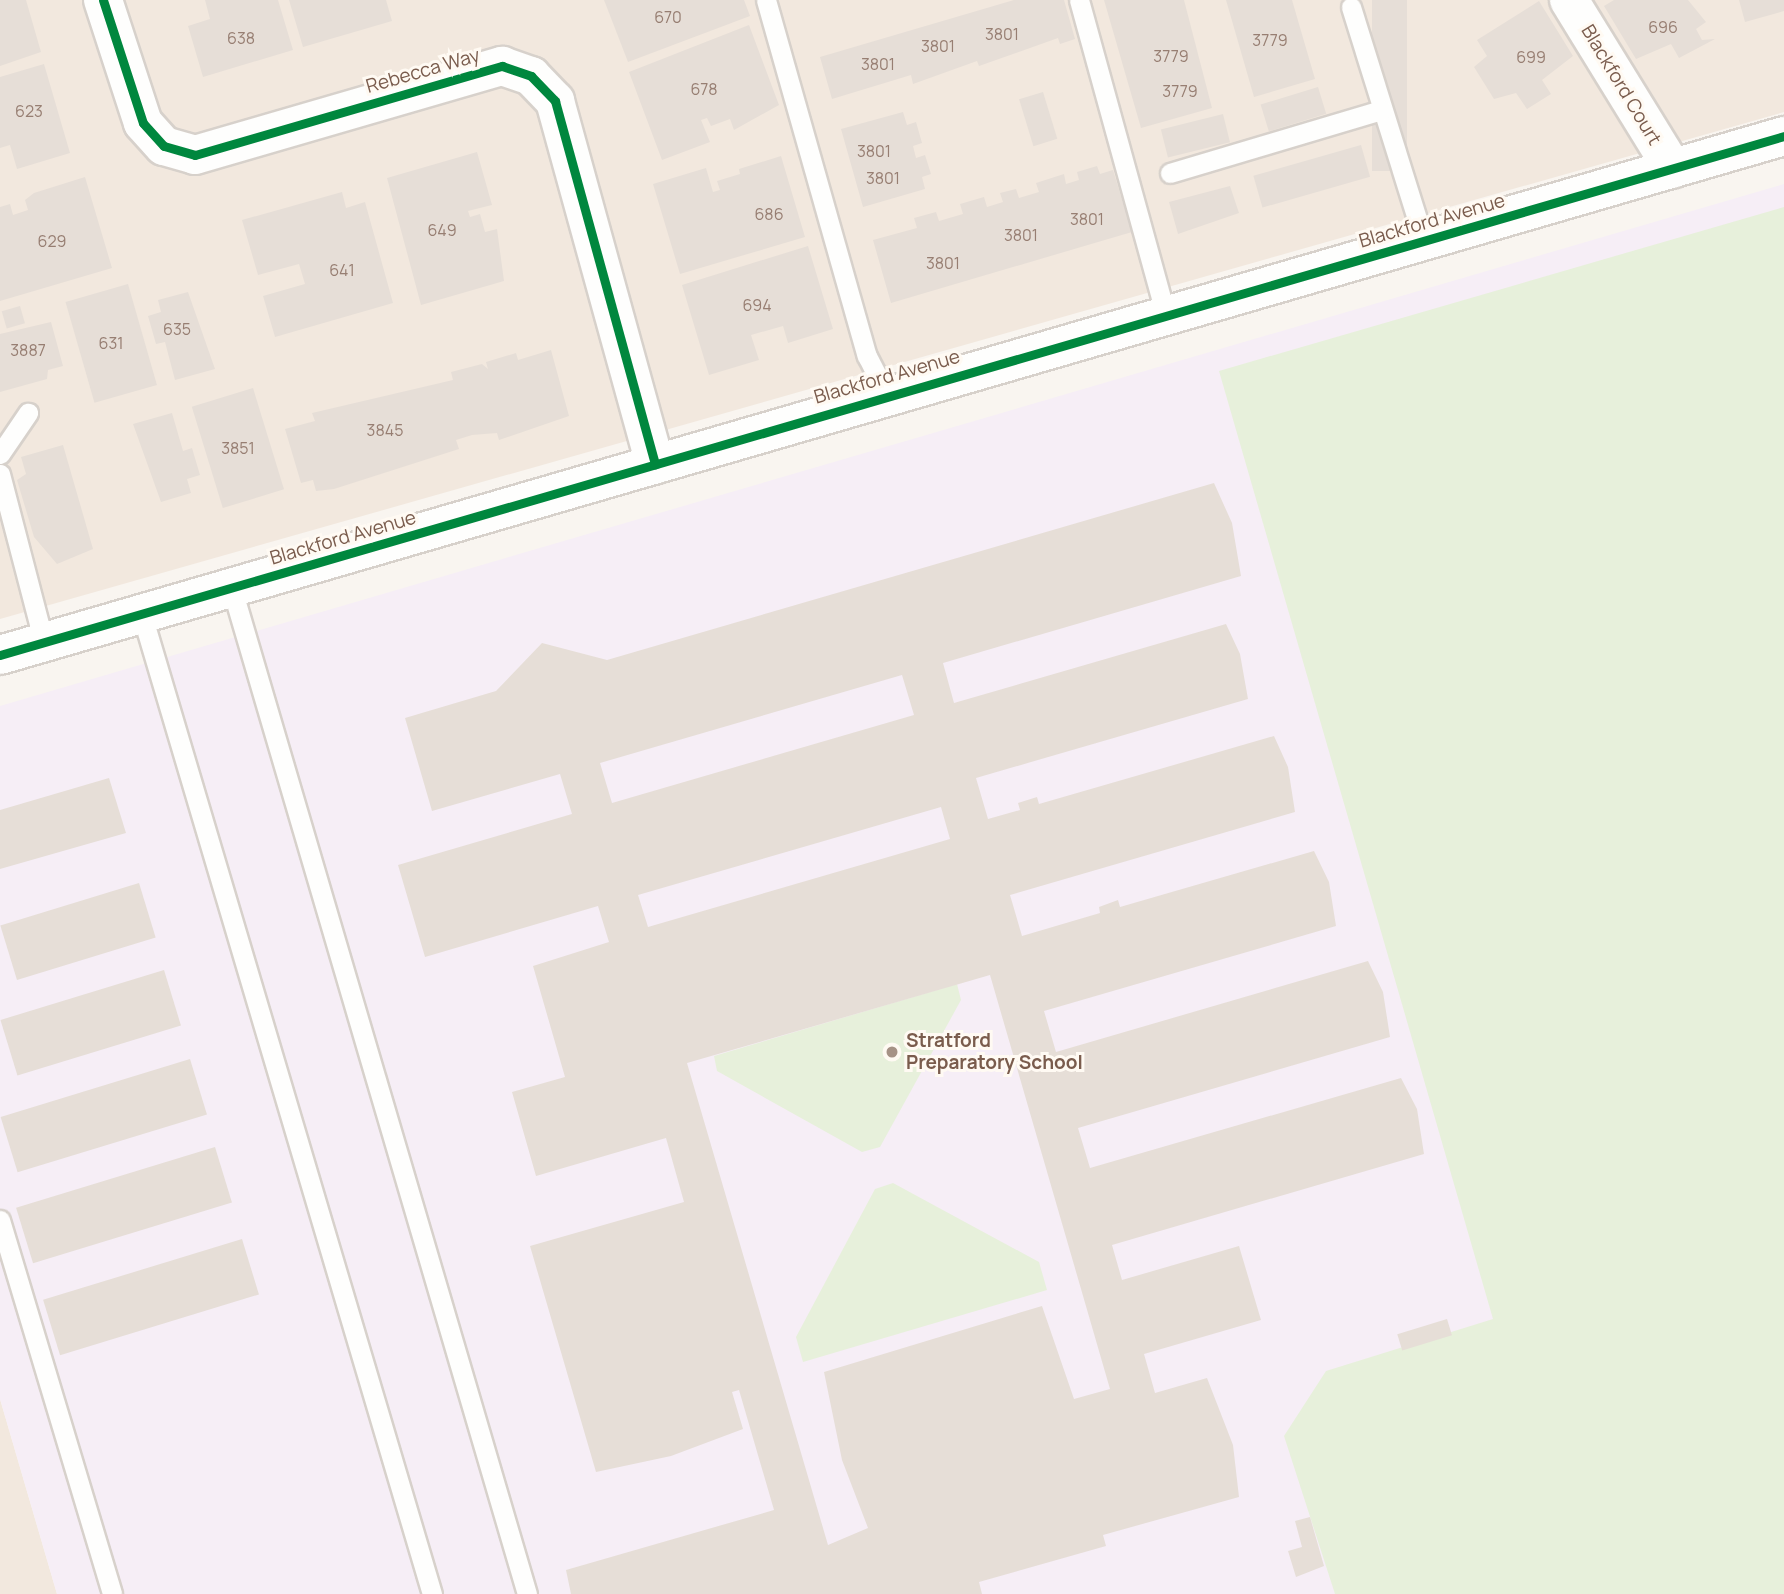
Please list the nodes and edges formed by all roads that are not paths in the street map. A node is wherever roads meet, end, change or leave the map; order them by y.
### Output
1 (103, 0) edge
2 (766, 0) edge
3 (1079, 0) edge
4 (1569, 0) edge
5 (1351, 8) dead end
6 (1381, 110) junction
7 (1784, 136) edge
8 (1673, 169) junction
9 (1170, 173) dead end
10 (1424, 242) junction
11 (1166, 315) junction
12 (887, 395) junction
13 (28, 413) dead end
14 (0, 454) edge
15 (655, 464) junction
16 (0, 474) edge
17 (232, 589) junction
18 (142, 615) junction
19 (44, 643) junction
20 (0, 655) edge
21 (0, 1220) edge
22 (112, 1594) edge
23 (432, 1594) edge
24 (527, 1594) edge

1 - 15 street, Rebecca Way
2 - 12 lane
3 - 11 lane
4 - 8 street, Blackford Court
5 - 6 lane
6 - 9 lane
6 - 10 lane
7 - 8 street, Blackford Avenue
8 - 10 street, Blackford Avenue
10 - 11 street, Blackford Avenue
11 - 12 street, Blackford Avenue
12 - 15 street, Blackford Avenue
13 - 14 lane
15 - 17 street, Blackford Avenue
16 - 19 lane
17 - 18 street, Blackford Avenue
17 - 24 lane
18 - 19 street, Blackford Avenue
18 - 23 lane
19 - 20 street, Blackford Avenue
21 - 22 lane

